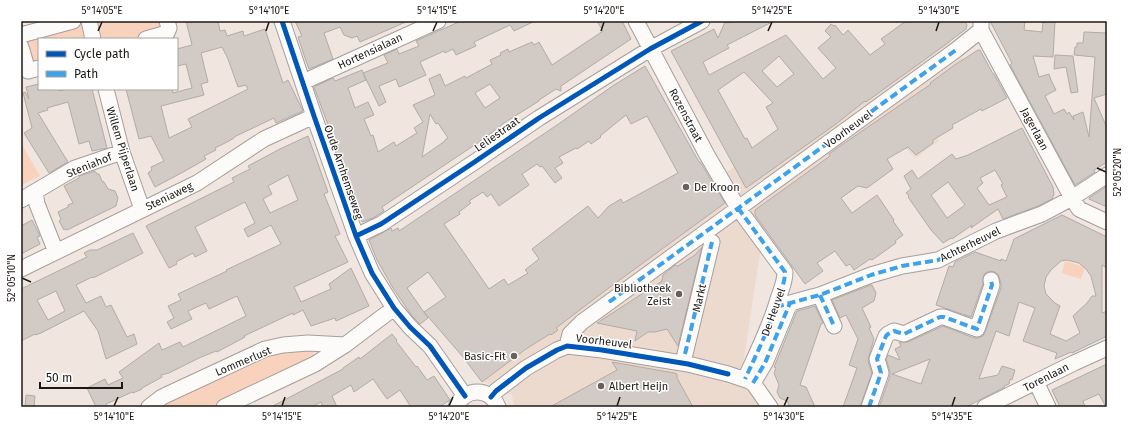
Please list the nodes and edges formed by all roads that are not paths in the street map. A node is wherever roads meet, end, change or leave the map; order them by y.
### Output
1 (73, 21) edge
2 (89, 21) edge
3 (167, 21) edge
4 (282, 21) edge
5 (438, 21) edge
6 (636, 21) edge
7 (702, 21) edge
8 (981, 26) edge
9 (21, 35) edge
10 (93, 38) edge
11 (150, 38) edge
12 (21, 47) edge
13 (650, 49) junction
14 (38, 68) edge
15 (303, 82) junction
16 (106, 90) edge
17 (314, 116) junction
18 (122, 152) junction
19 (1107, 175) edge
20 (35, 192) junction
21 (1072, 198) junction
22 (21, 200) edge
23 (738, 208) junction
24 (142, 209) junction
25 (1107, 222) edge
26 (356, 236) junction
27 (712, 242) dead end
28 (56, 252) junction
29 (21, 269) edge
30 (991, 280) dead end
31 (820, 295) junction
32 (783, 305) junction
33 (394, 308) junction
34 (834, 326) dead end
35 (345, 345) junction
36 (567, 346) junction
37 (1107, 348) edge
38 (685, 354) dead end
39 (749, 381) junction
40 (1036, 382) junction
41 (461, 401) edge
42 (494, 402) edge
43 (149, 407) edge
44 (224, 407) edge
45 (770, 407) edge
46 (869, 407) edge
47 (985, 407) edge
48 (1048, 407) edge

1 - 9 street
2 - 10 street
3 - 11 street
4 - 15 street, Oude Arnhemseweg
5 - 15 street, Hortensialaan
6 - 13 street, Rozenstraat
7 - 13 street, Leliestraat
8 - 21 street, Jagerlaan
8 - 23 street, Voorheuvel
12 - 14 street
13 - 23 street, Rozenstraat
13 - 26 street, Leliestraat
15 - 17 street, Oude Arnhemseweg
16 - 18 street, Willem Pijperlaan
17 - 24 street, Steniaweg
17 - 26 street, Oude Arnhemseweg
18 - 20 street, Steniahof
18 - 24 street, Willem Pijperlaan
19 - 21 street, Achterheuvel
20 - 22 street, Steniahof
20 - 28 street
21 - 25 street, Jagerlaan
21 - 31 street, Achterheuvel
23 - 32 street, De Heuvel
23 - 36 street, Voorheuvel
24 - 28 street, Steniaweg
26 - 33 street, Oude Arnhemseweg
27 - 38 street, Markt
28 - 29 street, Steniaweg
30 - 46 street
31 - 32 street, Achterheuvel
31 - 34 street
32 - 39 street
33 - 35 street
33 - 41 street, Oude Arnhemseweg
35 - 43 street, Lommerlust
35 - 44 street
36 - 39 street, Voorheuvel
36 - 42 street, Voorheuvel
37 - 40 street, Torenlaan
39 - 45 street
40 - 47 street, Torenlaan
40 - 48 street
41 - 42 street

